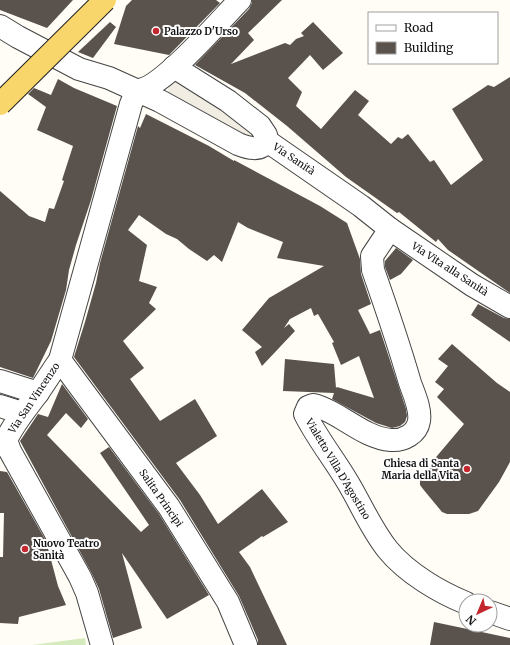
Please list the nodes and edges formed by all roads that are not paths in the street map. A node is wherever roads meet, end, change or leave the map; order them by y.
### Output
1 (105, 0) edge
2 (240, 0) edge
3 (0, 26) edge
4 (164, 83) junction
5 (137, 90) junction
6 (0, 104) edge
7 (267, 141) junction
8 (361, 206) joint
9 (390, 229) junction
10 (510, 308) edge
11 (60, 360) junction
12 (0, 381) edge
13 (38, 392) junction
14 (0, 406) edge
15 (22, 413) junction
16 (458, 599) edge
17 (498, 615) edge
18 (510, 619) edge
19 (102, 645) edge
20 (246, 645) edge

1 - 6 main road, bridge
2 - 4 street
3 - 5 street
4 - 5 street
4 - 7 street
4 - 7 street, Via Sanità
5 - 11 street, Via San Vincenzo
7 - 8 street, Via Sanità
8 - 9 street, Via Vita alla Sanità
9 - 10 street, Via Vita alla Sanità
9 - 16 street, Vialetto Villa D'Agostino
11 - 13 street, Via San Vincenzo
11 - 20 street, Salita Principi
12 - 13 street
13 - 15 street, Via San Vincenzo
14 - 15 street
15 - 19 street, Via San Vincenzo
17 - 18 street

